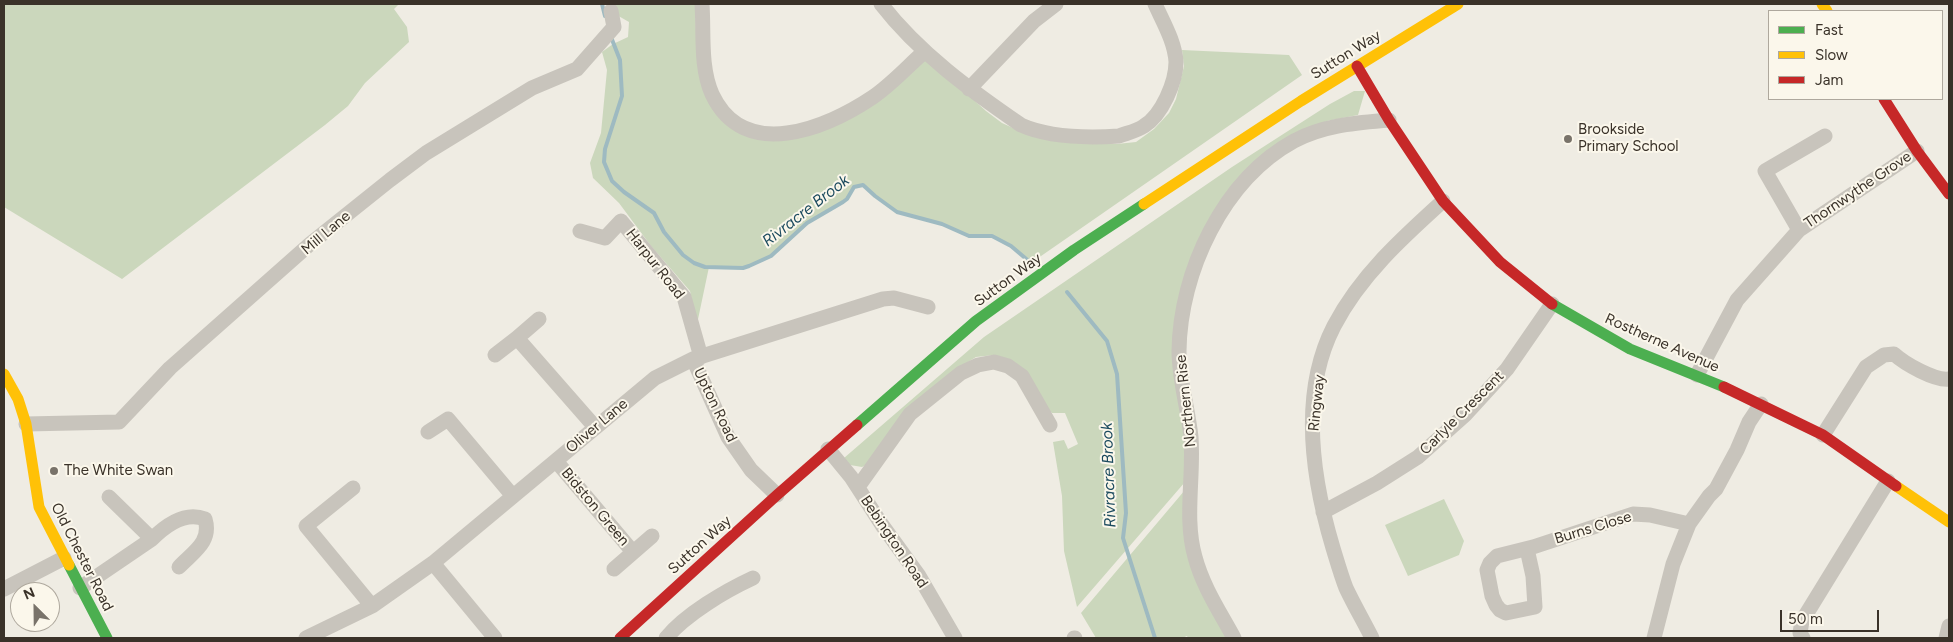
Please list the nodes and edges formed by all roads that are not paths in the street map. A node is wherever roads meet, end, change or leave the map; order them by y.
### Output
1 (702, 4) edge
2 (880, 4) edge
3 (1056, 4) edge
4 (1155, 4) edge
5 (1458, 4) edge
6 (1433, 9) edge
7 (612, 11) dead end
8 (924, 52) junction
9 (1357, 66) junction
10 (969, 89) junction
11 (1885, 100) edge
12 (1389, 120) junction
13 (1825, 136) dead end
14 (1918, 151) junction
15 (1949, 194) edge
16 (1443, 201) junction
17 (1799, 230) junction
18 (580, 231) dead end
19 (1552, 304) junction
20 (928, 307) dead end
21 (538, 319) dead end
22 (517, 338) junction
23 (496, 355) dead end
24 (697, 358) junction
25 (4, 374) edge
26 (1697, 375) junction
27 (1949, 379) edge
28 (1761, 404) junction
29 (26, 424) junction
30 (1050, 425) dead end
31 (594, 427) junction
32 (428, 432) dead end
33 (1823, 435) junction
34 (828, 449) junction
35 (556, 461) junction
36 (1888, 481) junction
37 (858, 487) junction
38 (352, 488) dead end
39 (512, 495) junction
40 (777, 495) junction
41 (109, 497) dead end
42 (1324, 512) junction
43 (1949, 522) edge
44 (1689, 524) junction
45 (652, 536) dead end
46 (152, 539) junction
47 (1526, 549) dead end
48 (634, 552) junction
49 (64, 558) junction
50 (433, 563) junction
51 (179, 567) dead end
52 (614, 569) dead end
53 (753, 578) dead end
54 (4, 588) edge
55 (80, 588) junction
56 (372, 606) junction
57 (1949, 626) edge
58 (315, 636) edge
59 (107, 638) edge
60 (495, 638) edge
61 (620, 638) edge
62 (666, 638) edge
63 (955, 638) edge
64 (1234, 638) edge
65 (1372, 638) edge
66 (1654, 638) edge
67 (1803, 638) edge
68 (1946, 638) edge

1 - 8 street
2 - 8 street
3 - 10 street
4 - 10 street
5 - 6 main road, Sutton Way
6 - 9 main road, Sutton Way
7 - 29 street, Mill Lane
8 - 10 street
9 - 12 main road, Rostherne Avenue
9 - 34 main road, Sutton Way
11 - 14 main road
12 - 16 main road, Rostherne Avenue
12 - 64 street, Northern Rise
13 - 17 street, Thornwythe Grove
14 - 15 main road
14 - 17 street, Thornwythe Grove
16 - 19 main road, Rostherne Avenue
16 - 42 street, Ringway
17 - 26 street, Thornwythe Grove
18 - 24 street, Harpur Road
19 - 26 main road, Rostherne Avenue
19 - 42 street, Carlyle Crescent
20 - 24 street, Oliver Lane
21 - 22 street
22 - 23 street
22 - 31 street
24 - 31 street, Oliver Lane
24 - 40 street, Upton Road
25 - 29 main road, Old Chester Road
26 - 28 main road, Rostherne Avenue
27 - 33 street
28 - 33 main road, Rostherne Avenue
28 - 44 street
29 - 49 main road, Old Chester Road
30 - 37 street
31 - 35 street, Oliver Lane
32 - 39 street
33 - 36 main road, Rostherne Avenue
34 - 37 street, Bebington Road
34 - 40 main road, Sutton Way
35 - 39 street, Oliver Lane
35 - 48 street, Bidston Green
36 - 43 main road, Rostherne Avenue
36 - 67 street
37 - 63 street, Bebington Road
38 - 56 street
39 - 50 street, Oliver Lane
40 - 61 main road, Sutton Way
41 - 46 street
42 - 65 street, Ringway
44 - 47 street, Burns Close
44 - 66 street
45 - 48 street, Bidston Green
46 - 51 street
46 - 55 street
48 - 52 street, Bidston Green
49 - 54 street
49 - 55 main road, Old Chester Road
50 - 56 street, Oliver Lane
50 - 60 street
53 - 62 street
55 - 59 main road, Old Chester Road
56 - 58 street, Oliver Lane
57 - 68 street

